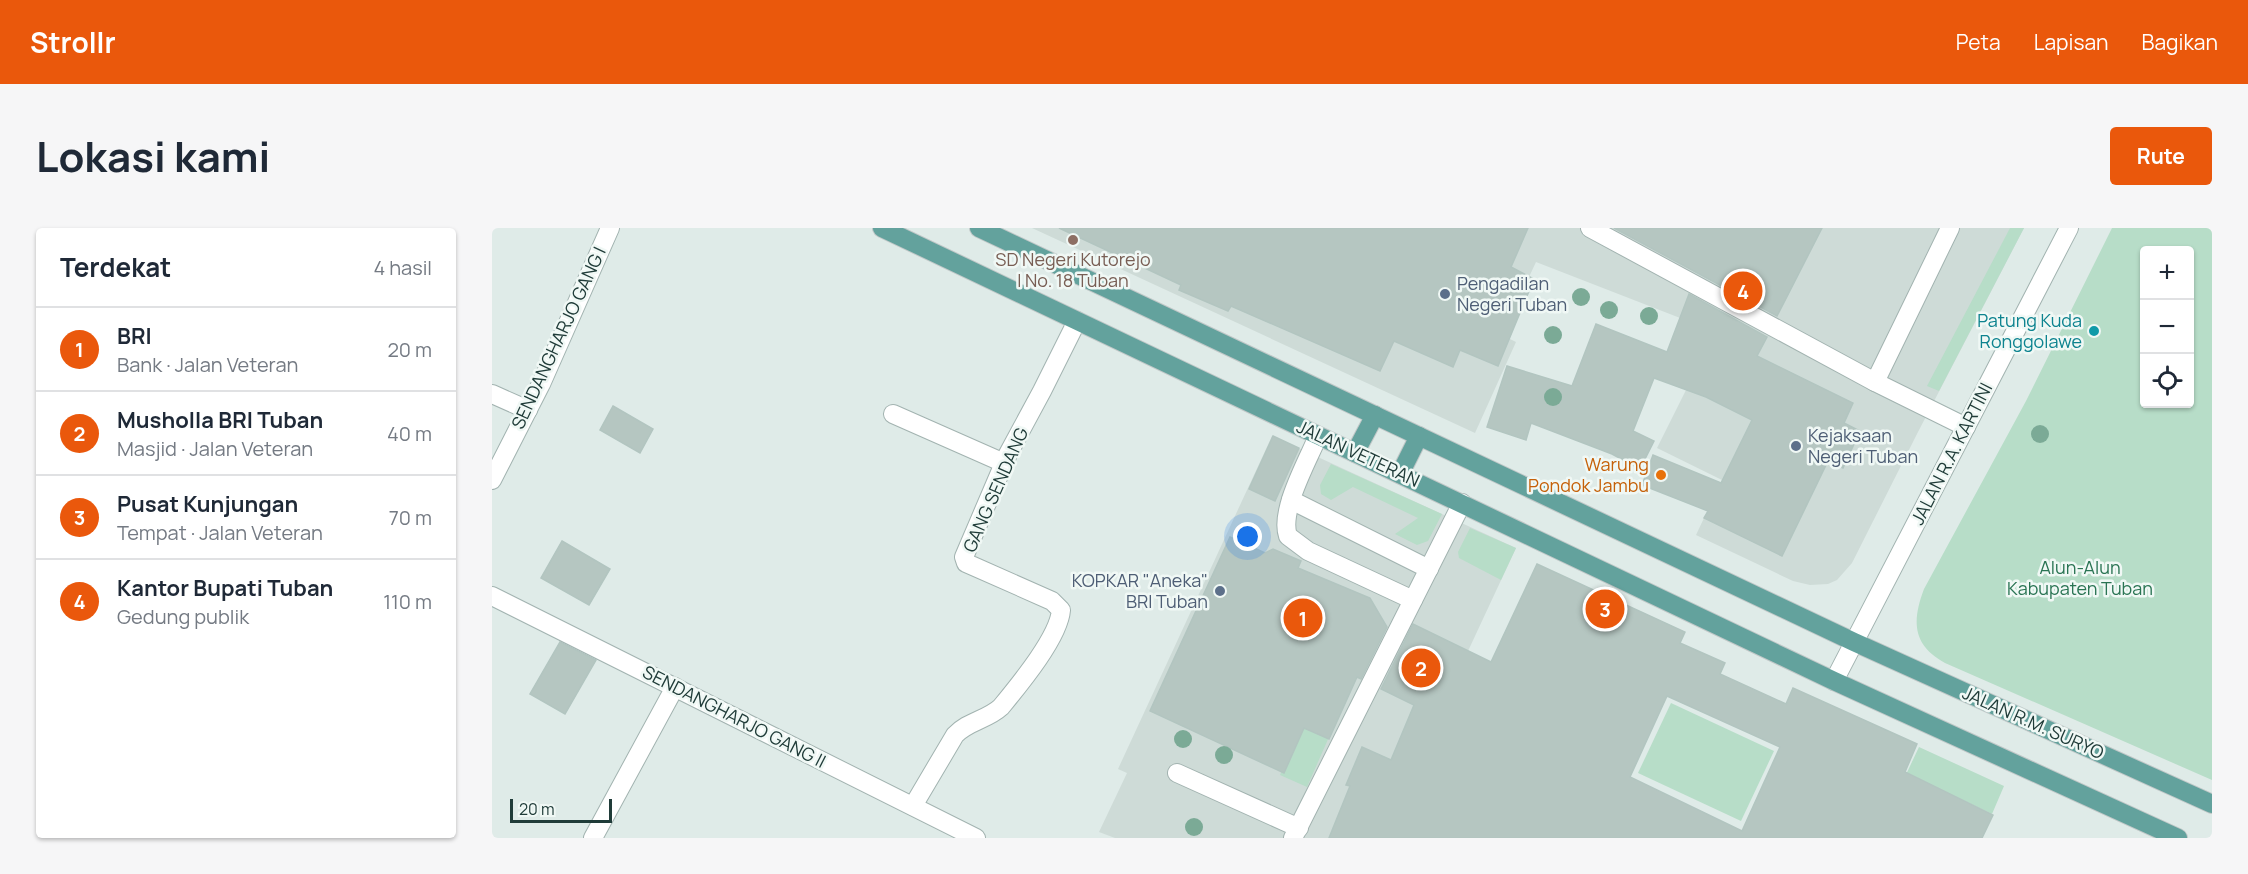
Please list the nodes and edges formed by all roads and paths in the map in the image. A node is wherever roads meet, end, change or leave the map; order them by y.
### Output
1 (610, 228) edge
2 (882, 228) edge
3 (979, 228) edge
4 (1590, 228) edge
5 (1950, 228) edge
6 (2069, 228) edge
7 (1077, 321) junction
8 (1875, 382) junction
9 (492, 394) edge
10 (528, 410) junction
11 (893, 414) dead end
12 (1375, 415) junction
13 (1966, 427) junction
14 (1318, 436) junction
15 (1419, 436) junction
16 (1355, 453) junction
17 (1004, 463) junction
18 (1400, 474) junction
19 (492, 480) edge
20 (1291, 500) junction
21 (1462, 503) junction
22 (1429, 569) junction
23 (492, 596) edge
24 (1413, 600) junction
25 (1854, 642) junction
26 (1834, 681) junction
27 (675, 687) junction
28 (1177, 773) dead end
29 (2212, 804) edge
30 (913, 806) junction
31 (1296, 833) edge
32 (593, 838) edge
33 (976, 838) edge
34 (2178, 838) edge

1 - 10 street, SENDANGHARJO GANG I
2 - 7 main road, JALAN VETERAN
3 - 12 main road
4 - 8 street
5 - 8 street
6 - 13 street, JALAN R.A. KARTINI
7 - 14 main road, JALAN VETERAN
7 - 17 street, GANG SENDANG
8 - 13 street
9 - 10 street
10 - 19 street, SENDANGHARJO GANG I
11 - 17 street
12 - 15 main road
12 - 16 main road
13 - 25 street, JALAN R.A. KARTINI
14 - 16 main road, JALAN VETERAN
14 - 20 street
15 - 18 main road
15 - 25 main road
16 - 18 main road, JALAN VETERAN
17 - 30 street, GANG SENDANG
18 - 21 main road, JALAN VETERAN
20 - 22 street
20 - 24 street
21 - 22 street
21 - 26 main road, JALAN VETERAN
22 - 24 street
23 - 27 street, SENDANGHARJO GANG II
24 - 31 street
25 - 26 street, JALAN R.A. KARTINI
25 - 29 main road, JALAN R.M. SURYO
26 - 34 main road
27 - 30 street, SENDANGHARJO GANG II
27 - 32 street
28 - 31 street
30 - 33 street, SENDANGHARJO GANG II

